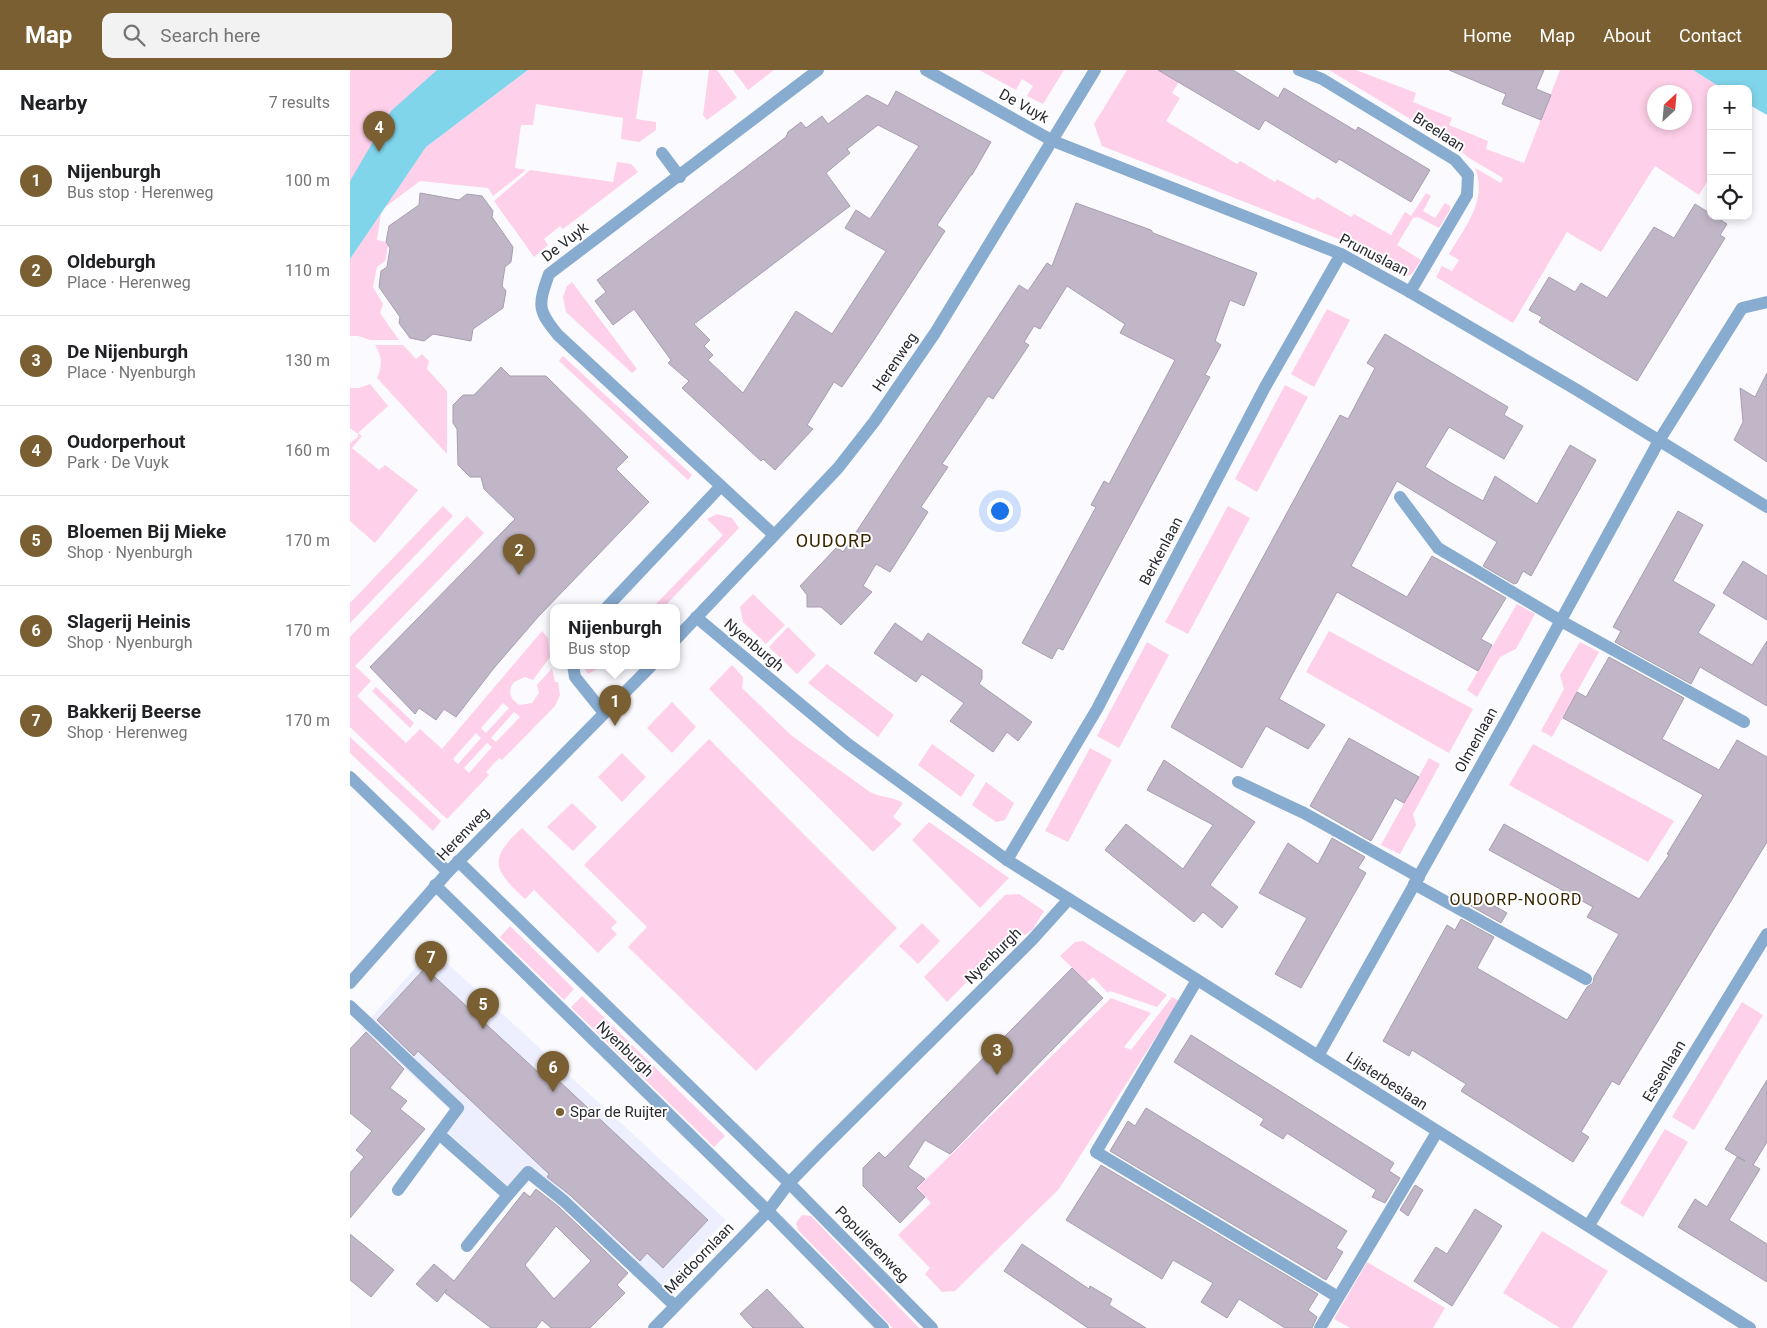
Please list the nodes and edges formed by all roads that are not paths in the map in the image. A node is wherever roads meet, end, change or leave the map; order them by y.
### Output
1 (818, 70) edge
2 (926, 70) edge
3 (1095, 70) edge
4 (1299, 70) edge
5 (1053, 141) junction
6 (662, 153) dead end
7 (680, 177) junction
8 (1341, 254) junction
9 (1410, 292) junction
10 (1767, 302) edge
11 (1660, 439) junction
12 (721, 486) junction
13 (1400, 497) dead end
14 (1767, 507) edge
15 (774, 536) junction
16 (610, 604) edge
17 (696, 617) junction
18 (1561, 621) junction
19 (680, 635) edge
20 (574, 669) edge
21 (648, 669) edge
22 (604, 713) junction
23 (1744, 722) dead end
24 (350, 777) edge
25 (1238, 782) dead end
26 (1007, 860) junction
27 (458, 861) junction
28 (448, 872) junction
29 (1416, 880) junction
30 (435, 886) junction
31 (1069, 899) junction
32 (1767, 934) edge
33 (1586, 979) dead end
34 (1196, 980) junction
35 (350, 983) edge
36 (350, 1006) edge
37 (1318, 1056) junction
38 (1437, 1132) junction
39 (439, 1134) junction
40 (790, 1183) junction
41 (398, 1190) dead end
42 (508, 1195) junction
43 (768, 1211) junction
44 (1589, 1225) junction
45 (467, 1246) dead end
46 (1338, 1297) junction
47 (675, 1306) junction
48 (654, 1328) edge
49 (882, 1328) edge
50 (932, 1328) edge
51 (1320, 1328) edge
52 (1750, 1328) edge

1 - 7 street, De Vuyk
2 - 5 street, De Vuyk
3 - 5 street, Herenweg
4 - 9 street, Breelaan
5 - 8 street, Prunuslaan
5 - 15 street, Herenweg
6 - 7 street
7 - 12 street, De Vuyk
8 - 9 street, Prunuslaan
8 - 26 street, Berkenlaan
9 - 11 street, Prunuslaan
10 - 11 street
11 - 14 street, Prunuslaan
11 - 18 street, Olmenlaan
12 - 15 street, De Vuyk
12 - 16 street
13 - 18 street
15 - 17 street, Herenweg
17 - 19 street, Herenweg
17 - 26 street, Nyenburgh
18 - 23 street
18 - 29 street, Olmenlaan
20 - 22 street
21 - 22 street, Herenweg
22 - 27 street, Herenweg
24 - 28 street
25 - 29 street
26 - 31 street, Lijsterbeslaan
27 - 28 street, Herenweg
27 - 40 street, Nyenburgh
28 - 30 street, Herenweg
29 - 33 street
29 - 37 street, Olmenlaan
30 - 35 street, Herenweg
30 - 43 street, Nyenburgh
31 - 34 street, Lijsterbeslaan
31 - 40 street, Nyenburgh
32 - 44 street, Essenlaan
34 - 37 street, Lijsterbeslaan
34 - 46 street
36 - 39 street
37 - 38 street, Lijsterbeslaan
38 - 44 street, Lijsterbeslaan
38 - 46 street
39 - 41 street
39 - 42 street
40 - 43 street, Nyenburgh
40 - 50 street, Populierenweg
42 - 45 street
42 - 47 street
43 - 47 street, Meidoornlaan
43 - 49 street
44 - 52 street, Lijsterbeslaan
46 - 51 street
47 - 48 street, Meidoornlaan

